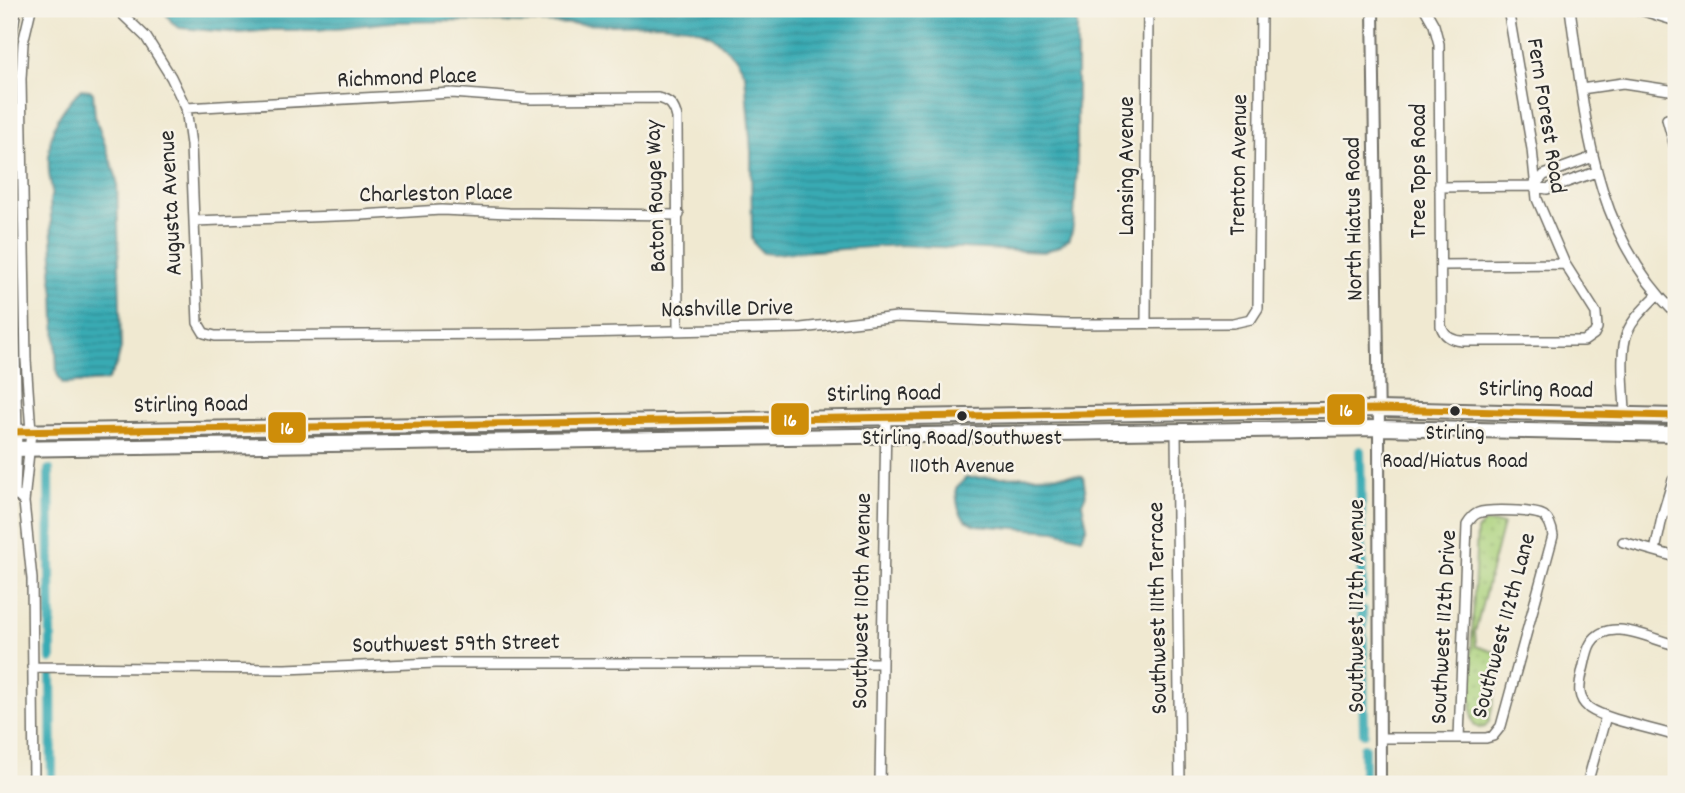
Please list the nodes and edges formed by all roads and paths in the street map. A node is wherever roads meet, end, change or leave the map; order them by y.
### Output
1 (16, 9) edge
2 (31, 9) edge
3 (117, 9) edge
4 (1148, 9) edge
5 (1261, 9) edge
6 (1373, 9) edge
7 (1425, 9) edge
8 (1507, 9) edge
9 (1570, 9) edge
10 (1637, 9) edge
11 (1676, 20) edge
12 (9, 53) edge
13 (1581, 89) junction
14 (1676, 91) edge
15 (671, 103) joint
16 (186, 108) junction
17 (1667, 119) dead end
18 (9, 122) edge
19 (1676, 151) edge
20 (1593, 157) junction
21 (1596, 172) junction
22 (1534, 186) junction
23 (1439, 187) junction
24 (678, 215) junction
25 (194, 221) junction
26 (1564, 264) junction
27 (1441, 265) junction
28 (1657, 295) junction
29 (1676, 314) edge
30 (1251, 319) joint
31 (1146, 323) junction
32 (678, 330) junction
33 (204, 333) joint
34 (1446, 335) joint
35 (1378, 409) junction
36 (1625, 416) junction
37 (1676, 416) edge
38 (886, 418) junction
39 (1379, 429) junction
40 (1176, 431) junction
41 (19, 432) edge
42 (1676, 434) edge
43 (886, 435) junction
44 (18, 448) edge
45 (1673, 480) dead end
46 (1676, 509) edge
47 (1663, 513) junction
48 (1471, 517) joint
49 (1623, 542) dead end
50 (1655, 551) junction
51 (1676, 557) edge
52 (1676, 645) edge
53 (881, 663) junction
54 (32, 667) junction
55 (1606, 716) junction
56 (1676, 736) edge
57 (1380, 738) junction
58 (1459, 738) junction
59 (34, 784) edge
60 (880, 784) edge
61 (1180, 784) edge
62 (1380, 784) edge
63 (1587, 784) edge

1 - 12 street
2 - 41 street
3 - 16 street, Augusta Avenue
4 - 31 street, Lansing Avenue
5 - 30 street, Trenton Avenue
6 - 35 street, North Hiatus Road
7 - 23 street, Tree Tops Road
8 - 22 street, Fern Forest Road
9 - 13 street
10 - 11 street
13 - 14 street
13 - 20 street
15 - 16 street, Richmond Place
15 - 24 street, Baton Rouge Way
16 - 25 street, Augusta Avenue
17 - 19 street
18 - 41 street
20 - 21 street
20 - 22 street
21 - 22 street
21 - 28 street
22 - 23 street
22 - 26 street, Fern Forest Road
23 - 27 street, Tree Tops Road
24 - 25 street, Charleston Place
24 - 32 street, Baton Rouge Way
25 - 33 street, Augusta Avenue
26 - 27 street
26 - 34 street, Fern Forest Road
27 - 34 street, Tree Tops Road
28 - 29 street
28 - 36 street
30 - 31 street, Nashville Drive
31 - 32 street, Nashville Drive
32 - 33 street, Nashville Drive
35 - 36 main road, Stirling Road
35 - 38 main road, Stirling Road
35 - 39 street, North Hiatus Road
36 - 37 main road, Stirling Road
38 - 41 main road, Stirling Road
38 - 43 street, Southwest 110th Avenue
39 - 40 main road, Stirling Road
39 - 42 main road, Stirling Road
39 - 57 street, Southwest 112th Avenue
40 - 43 main road, Stirling Road
40 - 61 street, Southwest 111th Terrace
41 - 44 street
41 - 44 street
43 - 44 main road, Stirling Road
43 - 53 street, Southwest 110th Avenue
44 - 54 street
45 - 47 street
46 - 47 street
47 - 50 street
48 - 58 street, Southwest 112th Drive
48 - 58 street, Southwest 112th Lane
49 - 50 street
50 - 51 street
52 - 55 street
53 - 54 street, Southwest 59th Street
53 - 60 street, Southwest 110th Avenue
54 - 59 street
55 - 56 street
55 - 63 street
57 - 58 street
57 - 62 street, Southwest 112th Avenue

